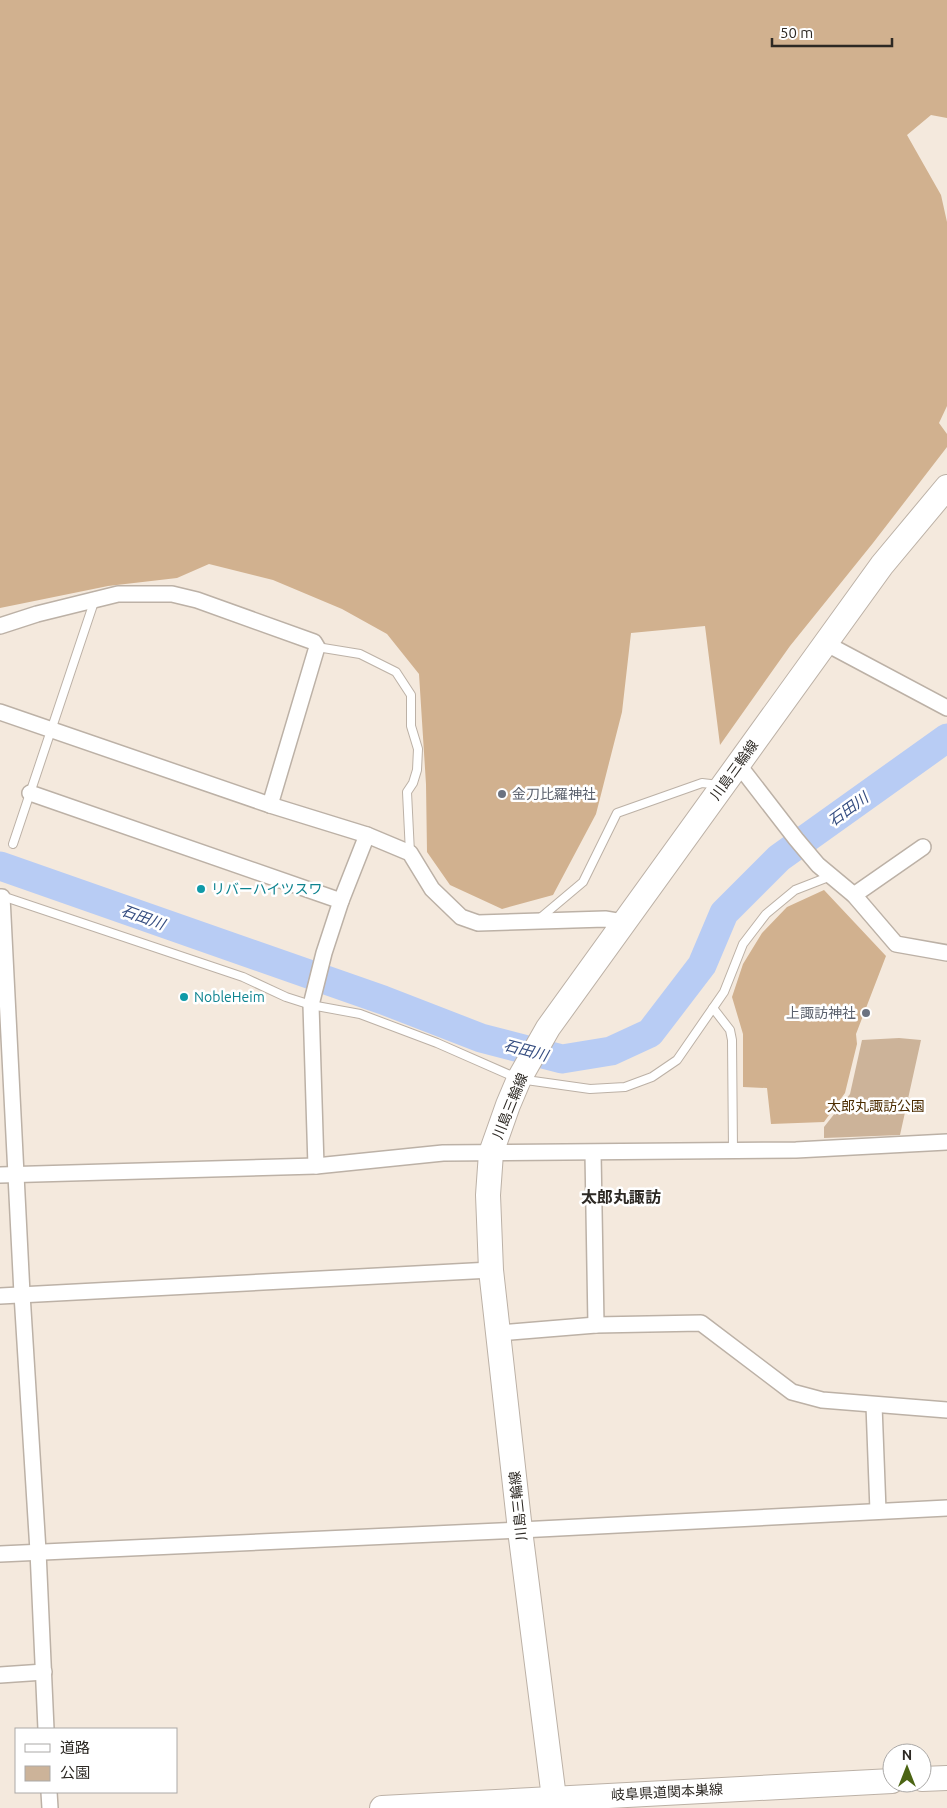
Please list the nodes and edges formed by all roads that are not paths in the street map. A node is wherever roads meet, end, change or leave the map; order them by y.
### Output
1 (947, 487) edge
2 (96, 599) junction
3 (0, 626) edge
4 (825, 643) junction
5 (317, 646) junction
6 (947, 708) edge
7 (0, 712) edge
8 (52, 730) junction
9 (738, 764) junction
10 (723, 785) junction
11 (30, 793) junction
12 (270, 805) junction
13 (367, 835) junction
14 (13, 844) dead end
15 (923, 847) dead end
16 (410, 853) junction
17 (832, 875) junction
18 (854, 895) junction
19 (1, 896) edge
20 (341, 901) junction
21 (538, 920) junction
22 (623, 922) junction
23 (947, 953) edge
24 (311, 1005) junction
25 (713, 1008) junction
26 (522, 1075) junction
27 (947, 1142) edge
28 (733, 1151) junction
29 (491, 1153) junction
30 (593, 1153) junction
31 (316, 1166) junction
32 (0, 1175) edge
33 (16, 1175) junction
34 (491, 1270) junction
35 (22, 1294) junction
36 (0, 1296) edge
37 (596, 1326) junction
38 (498, 1334) junction
39 (874, 1405) junction
40 (947, 1410) edge
41 (947, 1508) edge
42 (878, 1511) junction
43 (520, 1530) junction
44 (38, 1551) junction
45 (0, 1554) edge
46 (44, 1672) junction
47 (0, 1675) edge
48 (46, 1728) edge
49 (947, 1778) edge
50 (932, 1779) edge
51 (882, 1781) edge
52 (49, 1793) edge
53 (555, 1803) edge
54 (50, 1808) edge
55 (382, 1808) edge

1 - 4 main road, 川島三輪線
2 - 3 street
2 - 5 street
2 - 8 lane
4 - 6 street
4 - 9 main road, 川島三輪線
5 - 12 street
5 - 16 lane
7 - 8 street
8 - 11 lane
8 - 12 street
9 - 10 main road, 川島三輪線
9 - 17 street
10 - 21 lane
10 - 22 main road, 川島三輪線
11 - 14 lane
11 - 20 street
12 - 13 street
13 - 16 street
13 - 20 street
15 - 18 street
16 - 21 street
17 - 18 street
17 - 25 lane
18 - 23 street
19 - 24 lane
19 - 33 street
20 - 24 street
21 - 22 street
22 - 26 main road, 川島三輪線
24 - 26 lane
24 - 31 street
25 - 26 lane
25 - 28 lane
26 - 29 main road, 川島三輪線
27 - 28 street
28 - 30 street
29 - 30 street
29 - 31 street
29 - 34 main road, 川島三輪線
30 - 37 street
31 - 33 street
32 - 33 street
33 - 35 street
34 - 35 street
34 - 38 main road, 川島三輪線
35 - 36 street
35 - 44 street
37 - 38 street
37 - 39 street
38 - 43 main road, 川島三輪線
39 - 40 street
39 - 42 street
41 - 42 street
42 - 43 street
43 - 44 street
43 - 53 main road, 川島三輪線
44 - 45 street
44 - 46 street
46 - 47 street
46 - 48 street
49 - 50 main road
51 - 53 main road, 岐阜県道関本巣線
52 - 54 street
53 - 55 main road, 岐阜県道関本巣線

